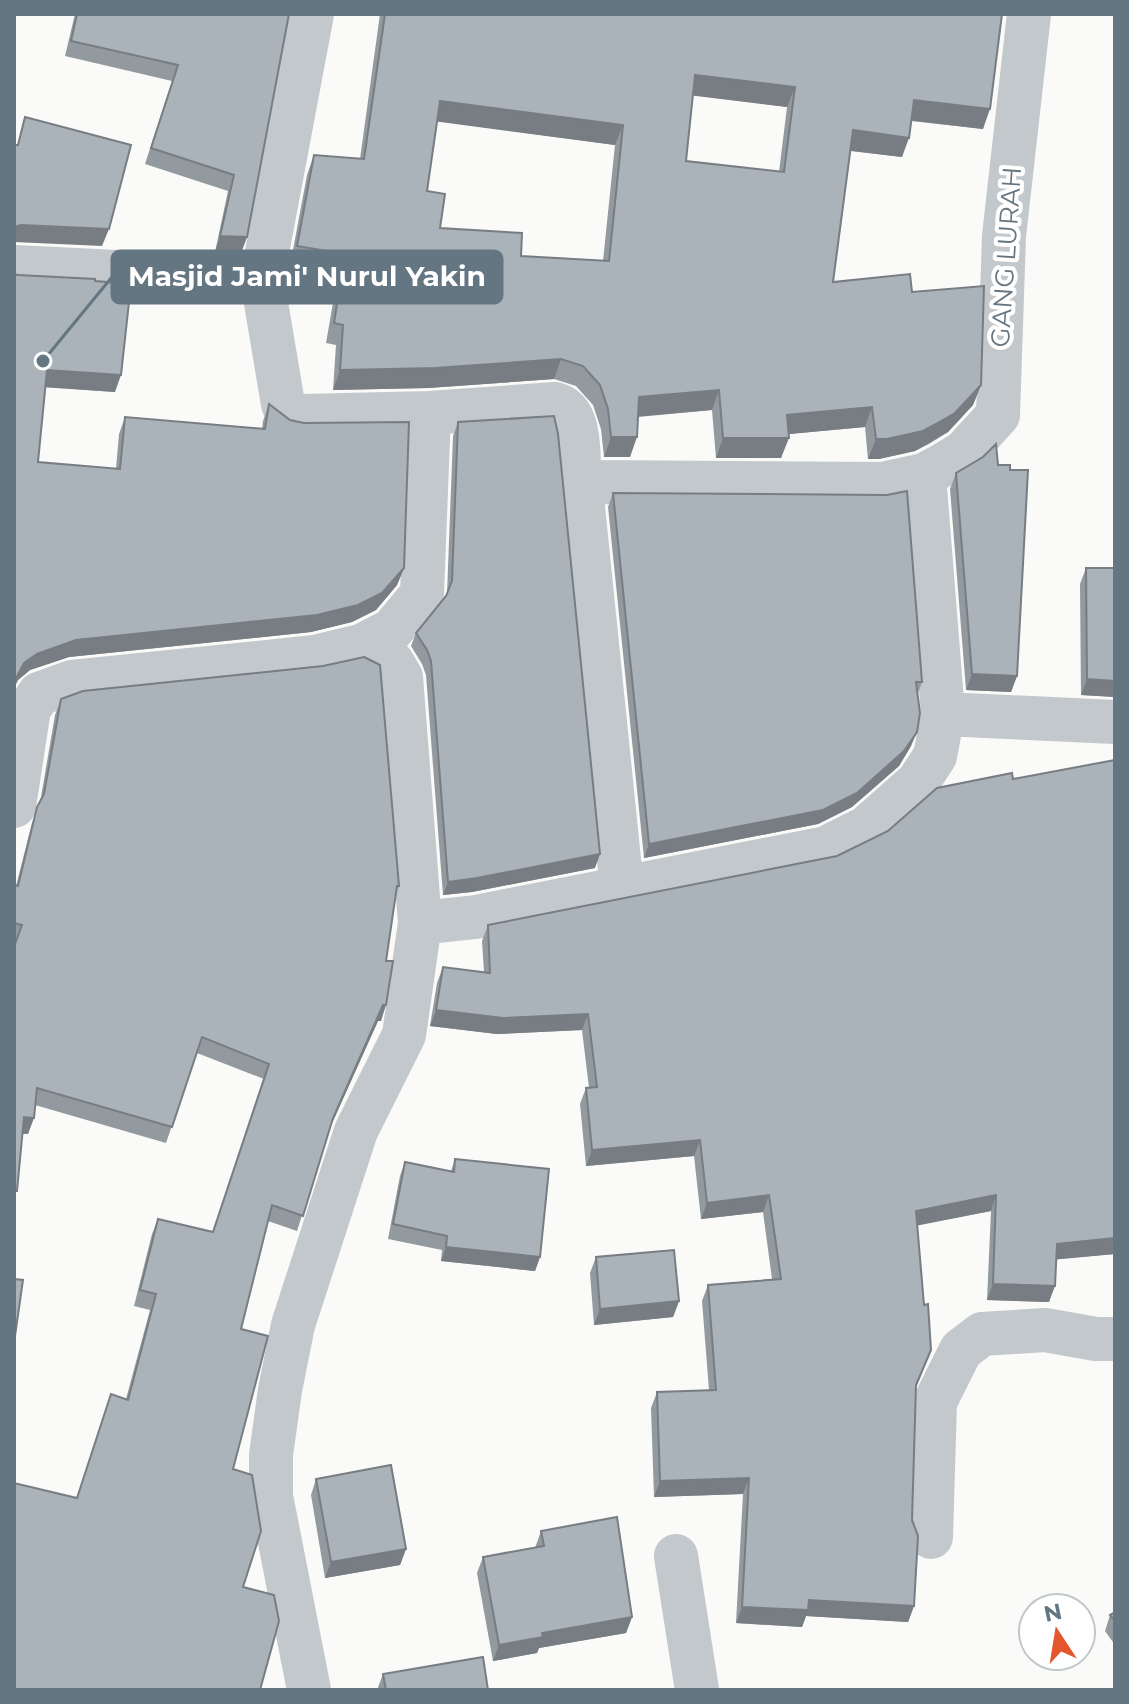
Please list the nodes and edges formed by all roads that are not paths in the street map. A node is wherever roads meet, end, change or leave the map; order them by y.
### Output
1 (312, 14) edge
2 (1029, 14) edge
3 (14, 267) edge
4 (262, 279) junction
5 (429, 413) junction
6 (928, 473) junction
7 (580, 478) junction
8 (361, 646) junction
9 (943, 714) junction
10 (1115, 722) edge
11 (14, 806) edge
12 (622, 889) junction
13 (420, 923) junction
14 (1115, 1339) edge
15 (931, 1537) dead end
16 (676, 1556) dead end
17 (309, 1690) edge
18 (697, 1690) edge

1 - 4 street
2 - 6 street, GANG LURAH
3 - 4 street
4 - 5 street
5 - 7 street
5 - 8 street
6 - 7 street
6 - 9 street
7 - 12 street
8 - 11 street
8 - 13 street
9 - 10 street
9 - 12 street
12 - 13 street
13 - 17 street
14 - 15 street
16 - 18 street

